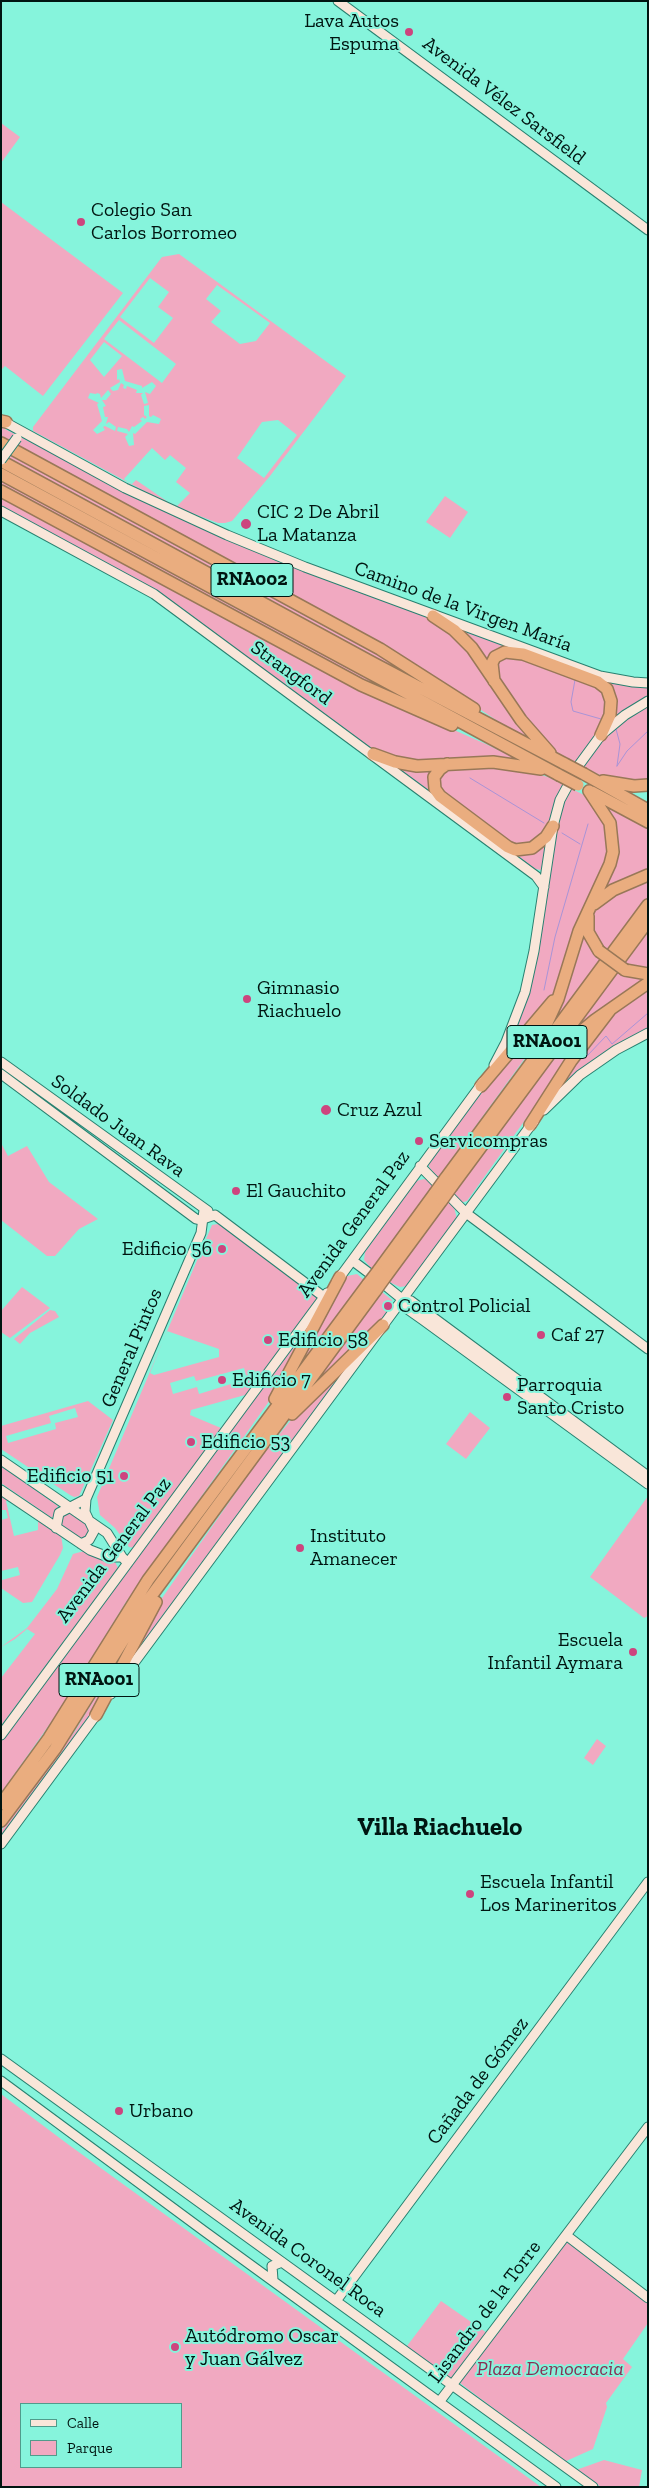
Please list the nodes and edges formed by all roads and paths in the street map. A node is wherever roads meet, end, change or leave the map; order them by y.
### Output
1 (338, 1) edge
2 (648, 230) edge
3 (3, 421) edge
4 (19, 435) junction
5 (1, 443) edge
6 (1, 460) edge
7 (1, 474) edge
8 (1, 490) edge
9 (1, 511) edge
10 (433, 616) junction
11 (494, 681) junction
12 (603, 681) junction
13 (648, 683) edge
14 (648, 701) edge
15 (494, 733) junction
16 (601, 736) junction
17 (373, 754) junction
18 (561, 762) junction
19 (447, 764) junction
20 (555, 773) junction
21 (589, 777) junction
22 (648, 785) edge
23 (584, 788) junction
24 (437, 798) junction
25 (648, 810) edge
26 (648, 822) edge
27 (553, 826) junction
28 (509, 851) junction
29 (648, 875) edge
30 (544, 887) junction
31 (648, 905) edge
32 (589, 910) junction
33 (648, 921) edge
34 (648, 974) edge
35 (564, 980) junction
36 (648, 983) edge
37 (610, 1010) junction
38 (648, 1033) edge
39 (1, 1062) edge
40 (537, 1063) junction
41 (1, 1074) edge
42 (481, 1086) junction
43 (530, 1125) junction
44 (420, 1166) junction
45 (466, 1213) junction
46 (203, 1214) junction
47 (353, 1261) junction
48 (340, 1277) junction
49 (377, 1280) junction
50 (324, 1297) junction
51 (402, 1299) junction
52 (383, 1325) junction
53 (648, 1349) edge
54 (247, 1456) junction
55 (1, 1460) edge
56 (648, 1476) edge
57 (648, 1484) edge
58 (1, 1490) edge
59 (86, 1499) junction
60 (68, 1507) junction
61 (91, 1523) junction
62 (56, 1528) junction
63 (195, 1537) junction
64 (81, 1544) junction
65 (125, 1560) junction
66 (96, 1715) junction
67 (1, 1735) edge
68 (1, 1804) edge
69 (1, 1821) edge
70 (1, 1844) edge
71 (648, 1882) edge
72 (1, 2059) edge
73 (1, 2081) edge
74 (648, 2127) edge
75 (566, 2235) junction
76 (282, 2262) junction
77 (273, 2280) junction
78 (648, 2298) edge
79 (336, 2301) junction
80 (452, 2385) junction
81 (440, 2401) junction
82 (556, 2487) edge
83 (593, 2487) edge

1 - 2 street, Avenida Vélez Sarsfield
3 - 4 street, Camino de la Virgen María
4 - 6 street, bridge
4 - 10 street, Camino de la Virgen María
5 - 15 highway, RNA002
6 - 15 highway, RNA002
7 - 15 highway, RNA002
8 - 15 highway, RNA002
9 - 17 street, Strangford
10 - 11 highway
10 - 12 street, Camino de la Virgen María
11 - 12 highway
11 - 18 highway
12 - 13 street, Camino de la Virgen María
12 - 16 highway
14 - 16 street, Avenida General Paz
15 - 18 highway, RNA002
15 - 20 highway, RNA002
16 - 27 street, Avenida General Paz
17 - 19 highway
17 - 24 street, Strangford
18 - 21 highway, RNA002, bridge
19 - 20 highway
19 - 24 highway
20 - 23 highway, RNA002, bridge
21 - 22 highway
21 - 25 highway, RNA002
23 - 26 highway, RNA002
23 - 32 highway
24 - 28 highway
27 - 28 highway
27 - 30 street, Avenida General Paz
28 - 30 street
29 - 32 highway
30 - 42 street, Avenida General Paz
31 - 40 highway, RNA001
32 - 34 highway, bridge
32 - 35 highway
33 - 40 highway, RNA001
35 - 40 highway
35 - 42 highway
36 - 37 highway
37 - 40 highway
37 - 43 highway
38 - 43 street
39 - 46 street, Soldado Juan Rava
40 - 49 highway, RNA001, bridge
41 - 46 street
42 - 44 street, Avenida General Paz
43 - 45 street
44 - 45 street
44 - 47 street, Avenida General Paz
45 - 51 street
45 - 53 street
46 - 50 street
46 - 59 street, General Pintos
47 - 48 street, Avenida General Paz
47 - 49 street
48 - 50 street, Avenida General Paz
48 - 54 highway
49 - 51 street
49 - 54 highway, RNA001
50 - 65 street, Avenida General Paz
51 - 52 street
51 - 56 street
51 - 57 street
52 - 54 highway
52 - 66 street
54 - 63 highway, RNA001
54 - 68 highway, RNA001
55 - 60 street
58 - 62 street
59 - 60 street
59 - 61 street
60 - 61 street
60 - 62 street
61 - 64 street
61 - 65 street
62 - 64 street
63 - 66 highway
63 - 69 highway, RNA001
64 - 65 street
65 - 67 street, Avenida General Paz
66 - 70 street
71 - 79 street, Cañada de Gómez
72 - 76 street, Avenida Coronel Roca
73 - 77 street, Avenida Coronel Roca
74 - 75 street, Lisandro de la Torre
75 - 78 street
75 - 80 street, Lisandro de la Torre
76 - 77 street
76 - 79 street, Avenida Coronel Roca
77 - 81 street, Avenida Coronel Roca
79 - 80 street, Avenida Coronel Roca
80 - 81 street, Lisandro de la Torre
80 - 83 street, Avenida Coronel Roca
81 - 82 street, Avenida Coronel Roca

